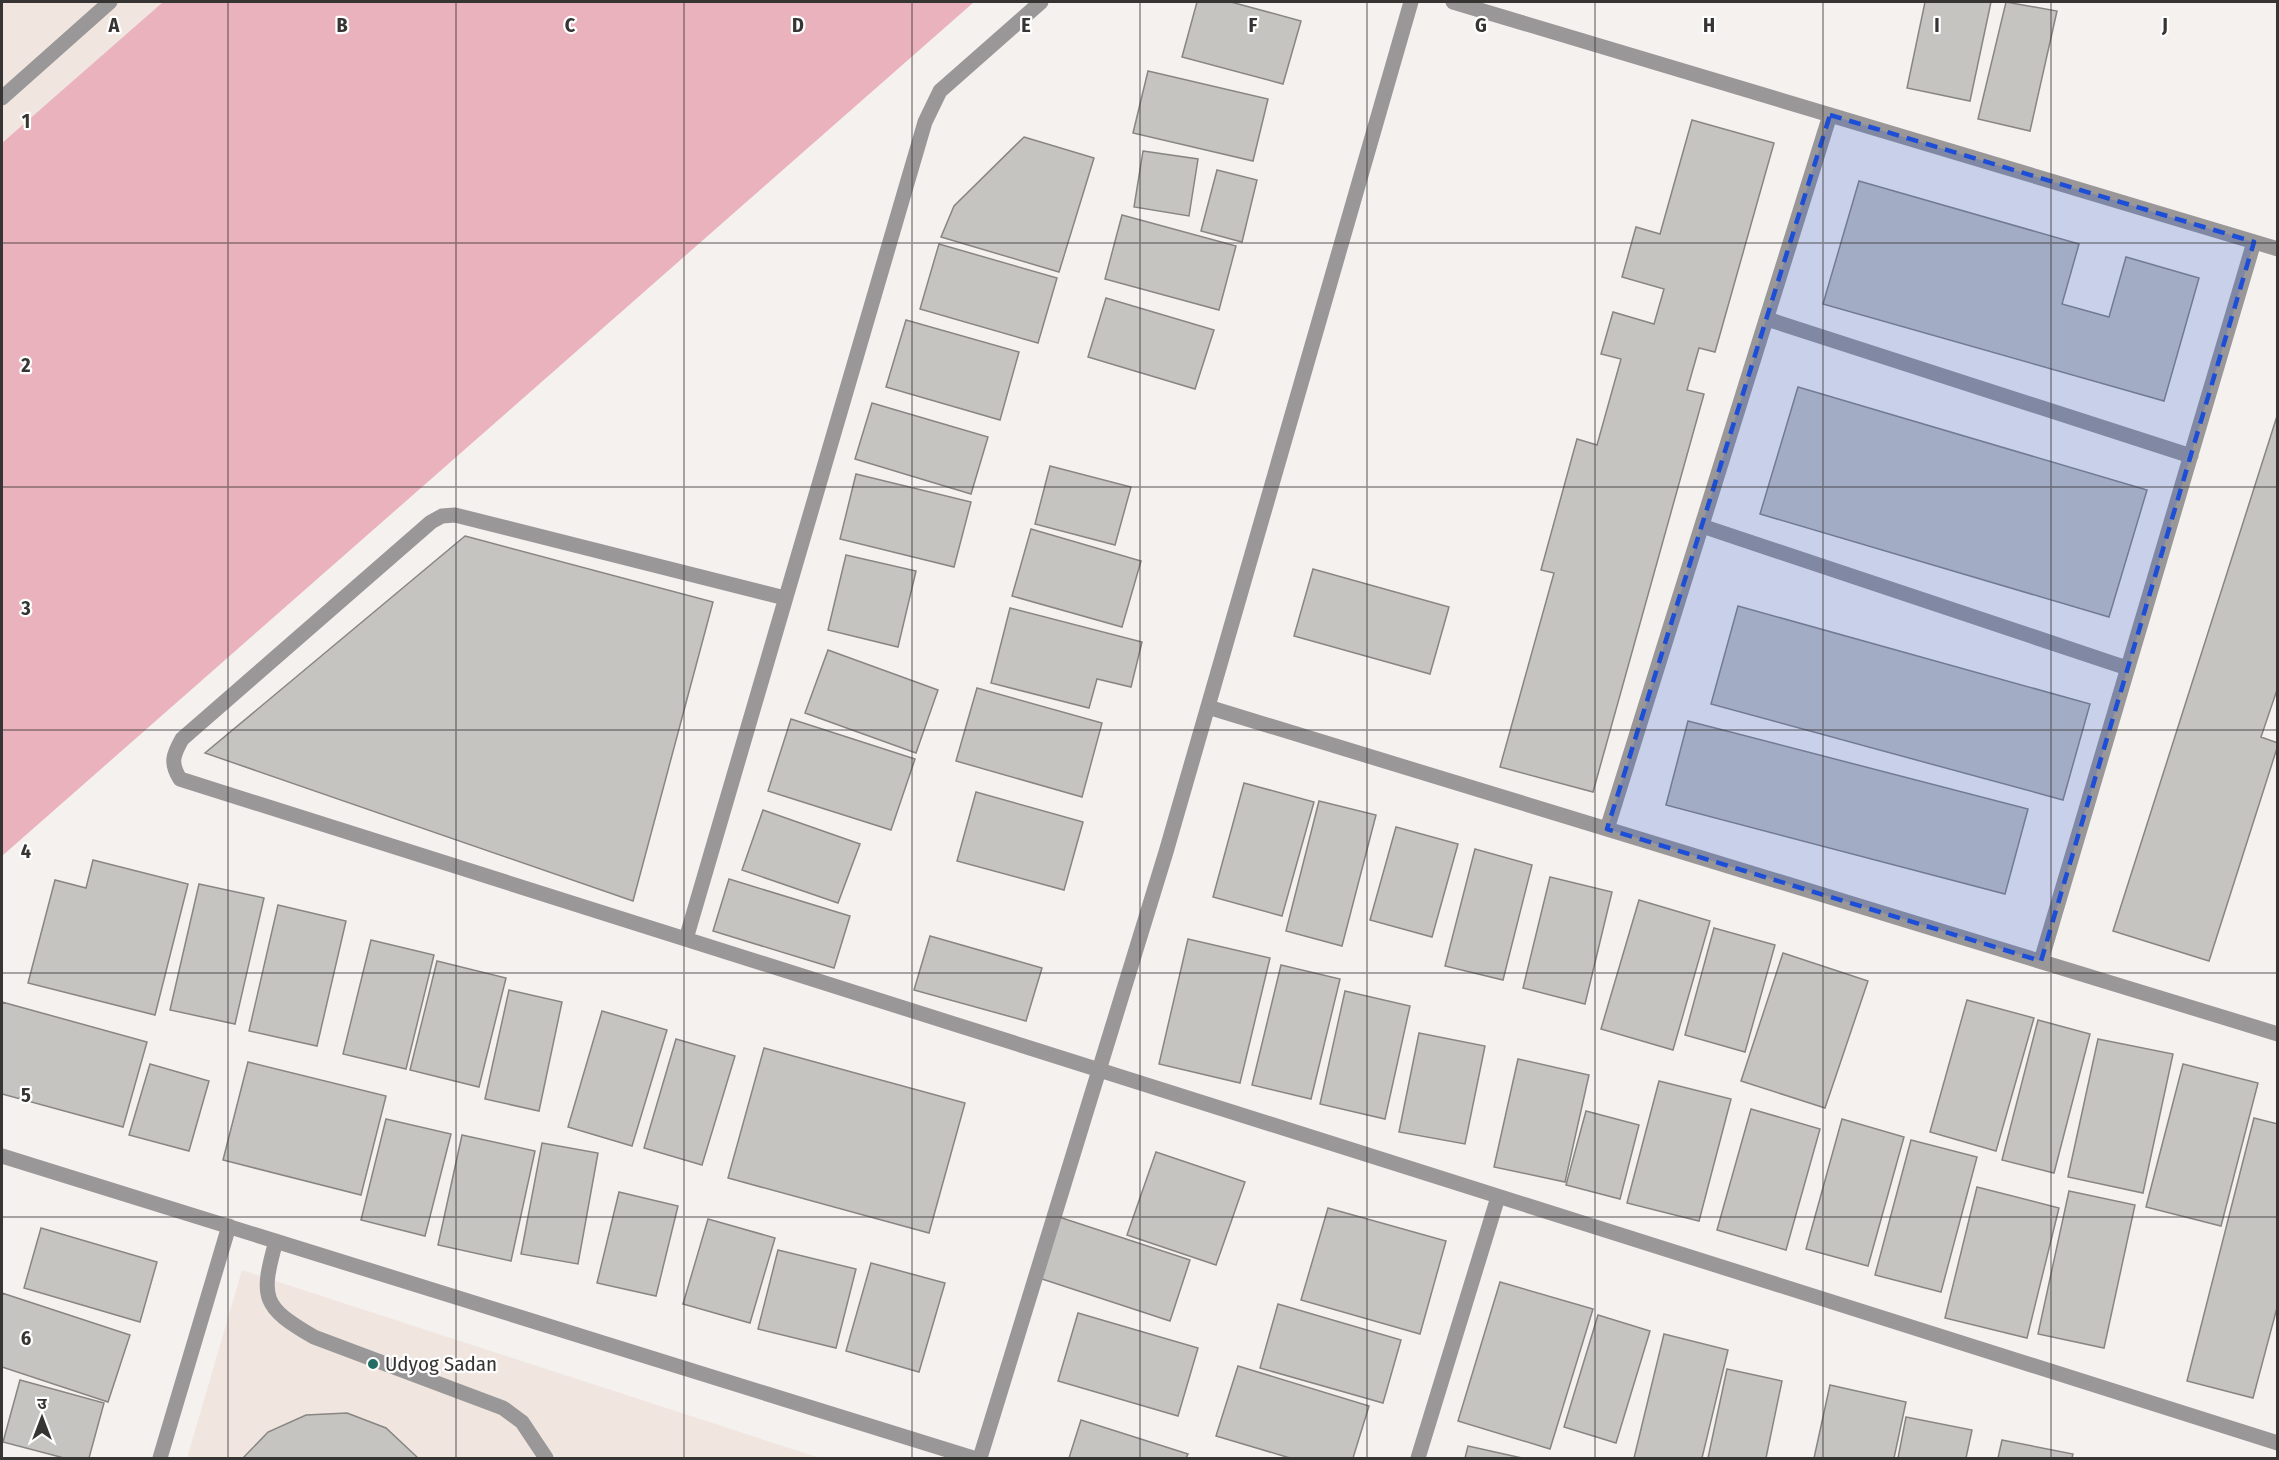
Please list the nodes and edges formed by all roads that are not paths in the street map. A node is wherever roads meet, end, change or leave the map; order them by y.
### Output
1 (110, 2) edge
2 (1041, 2) edge
3 (1411, 2) edge
4 (1453, 2) edge
5 (2, 98) edge
6 (1830, 115) junction
7 (2254, 242) junction
8 (2277, 249) edge
9 (1767, 319) junction
10 (2191, 456) junction
11 (1702, 526) junction
12 (785, 598) junction
13 (2127, 668) junction
14 (1208, 707) junction
15 (1607, 829) junction
16 (686, 939) junction
17 (2041, 962) junction
18 (2277, 1034) edge
19 (1099, 1070) junction
20 (2, 1156) edge
21 (1498, 1197) junction
22 (229, 1227) junction
23 (276, 1241) junction
24 (2277, 1443) edge
25 (160, 1458) edge
26 (546, 1458) edge
27 (973, 1458) edge
28 (980, 1458) edge
29 (1418, 1458) edge

1 - 5 street
2 - 12 street
3 - 14 street
4 - 6 street
6 - 7 street
6 - 9 street
7 - 8 street
7 - 10 street
9 - 10 street
9 - 11 street
10 - 13 street
11 - 13 street
11 - 15 street
12 - 16 street
12 - 16 street
13 - 17 street
14 - 15 street
14 - 19 street
15 - 17 street
16 - 19 street
17 - 18 street
19 - 21 street
19 - 28 street
20 - 22 street
21 - 24 street
21 - 29 street
22 - 23 street
22 - 25 street
23 - 26 street
23 - 27 street

